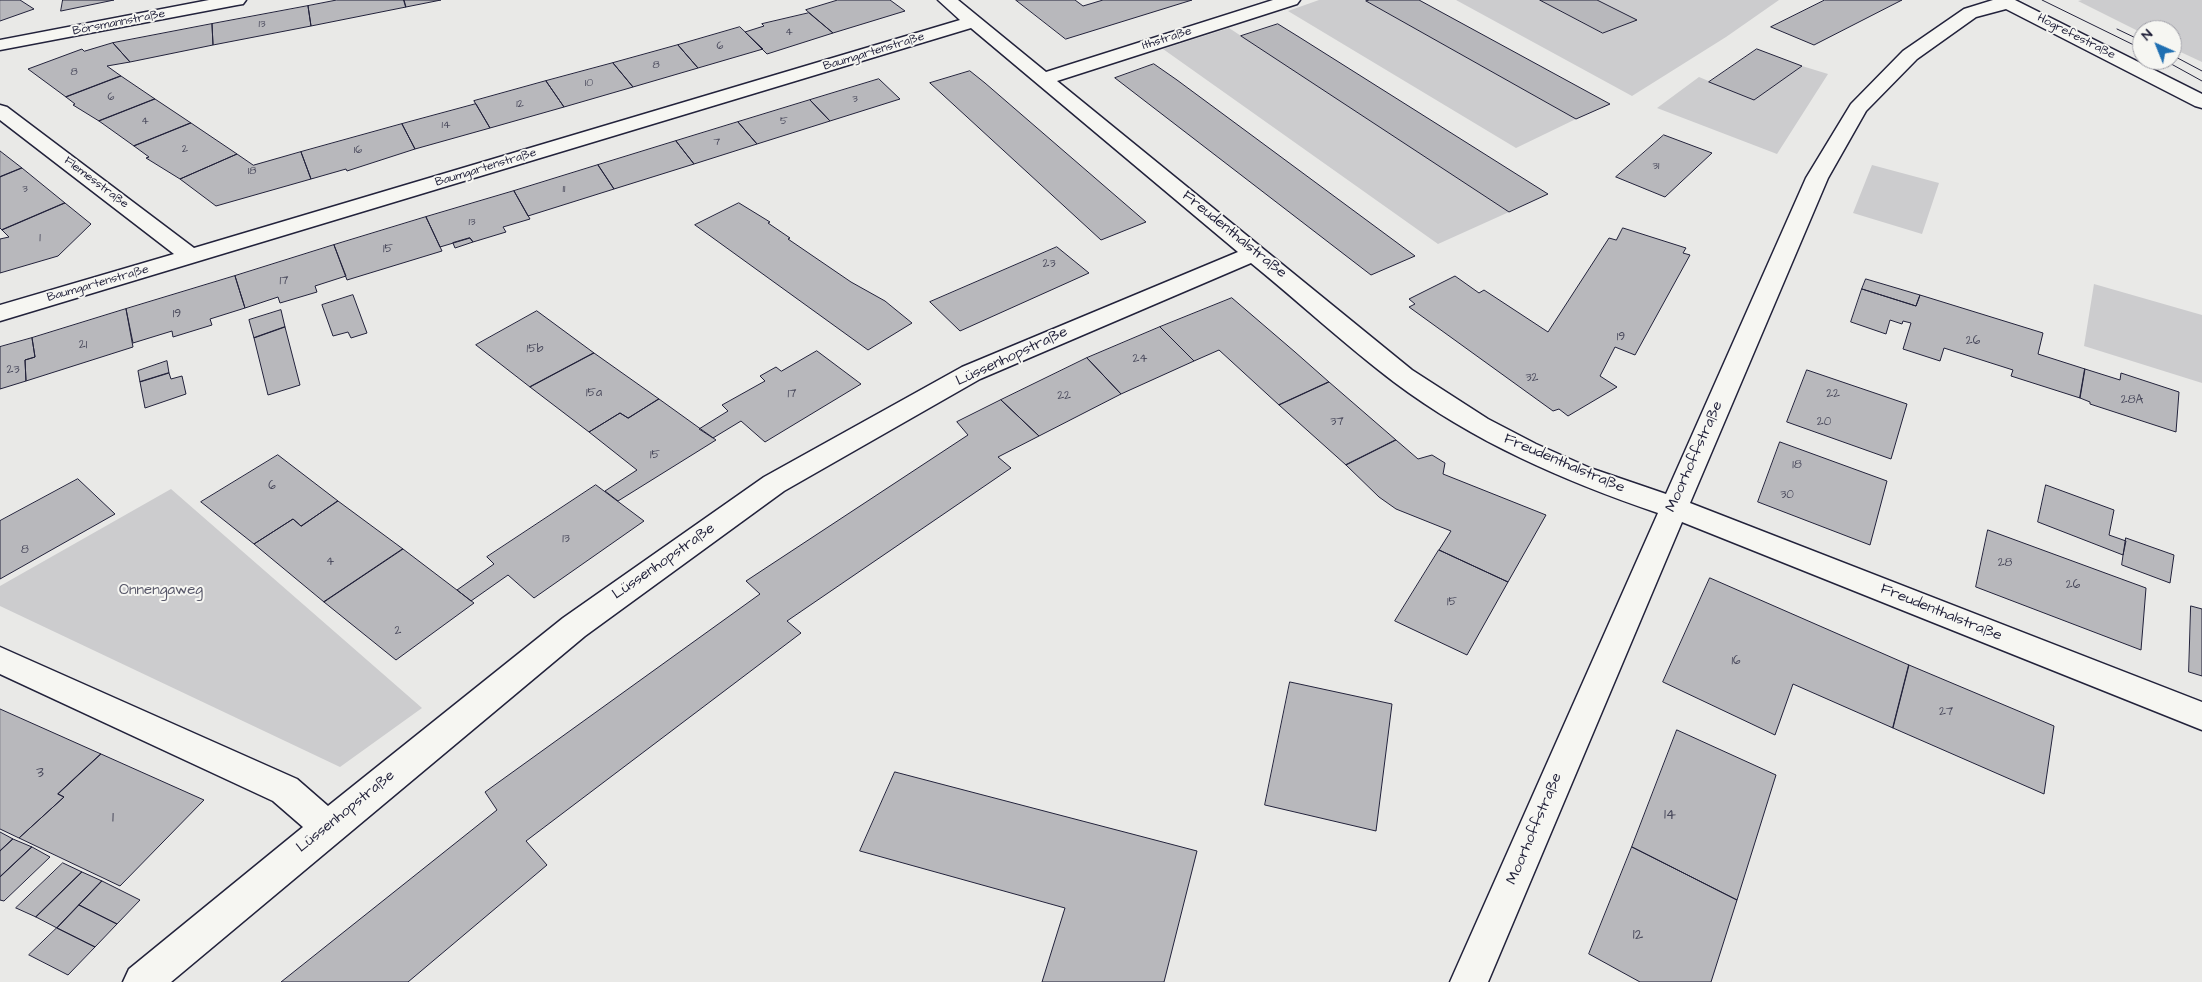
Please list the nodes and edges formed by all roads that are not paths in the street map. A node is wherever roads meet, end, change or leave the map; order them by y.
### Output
1 (237, 0) edge
2 (947, 0) edge
3 (1291, 0) edge
4 (2005, 1) edge
5 (973, 22) junction
6 (0, 45) edge
7 (1044, 79) junction
8 (2202, 102) edge
9 (0, 111) edge
10 (1256, 252) junction
11 (191, 256) junction
12 (0, 313) edge
13 (1673, 507) junction
14 (0, 660) edge
15 (2202, 716) edge
16 (328, 827) junction
17 (142, 982) edge
18 (1469, 982) edge

1 - 6 street, Börsmannstraße
2 - 5 street, Freudenthalstraße
3 - 7 street, Ithstraße
4 - 8 street, Hogrefestraße
4 - 13 street, Moorhoffstraße
5 - 7 street, Freudenthalstraße
5 - 11 street, Baumgartenstraße
7 - 10 street, Freudenthalstraße
9 - 11 street, Flemesstraße
10 - 13 street, Freudenthalstraße
10 - 16 street, Lüssenhopstraße
11 - 12 street, Baumgartenstraße
13 - 15 street, Freudenthalstraße
13 - 18 street, Moorhoffstraße
14 - 16 street
16 - 17 street, Lüssenhopstraße

